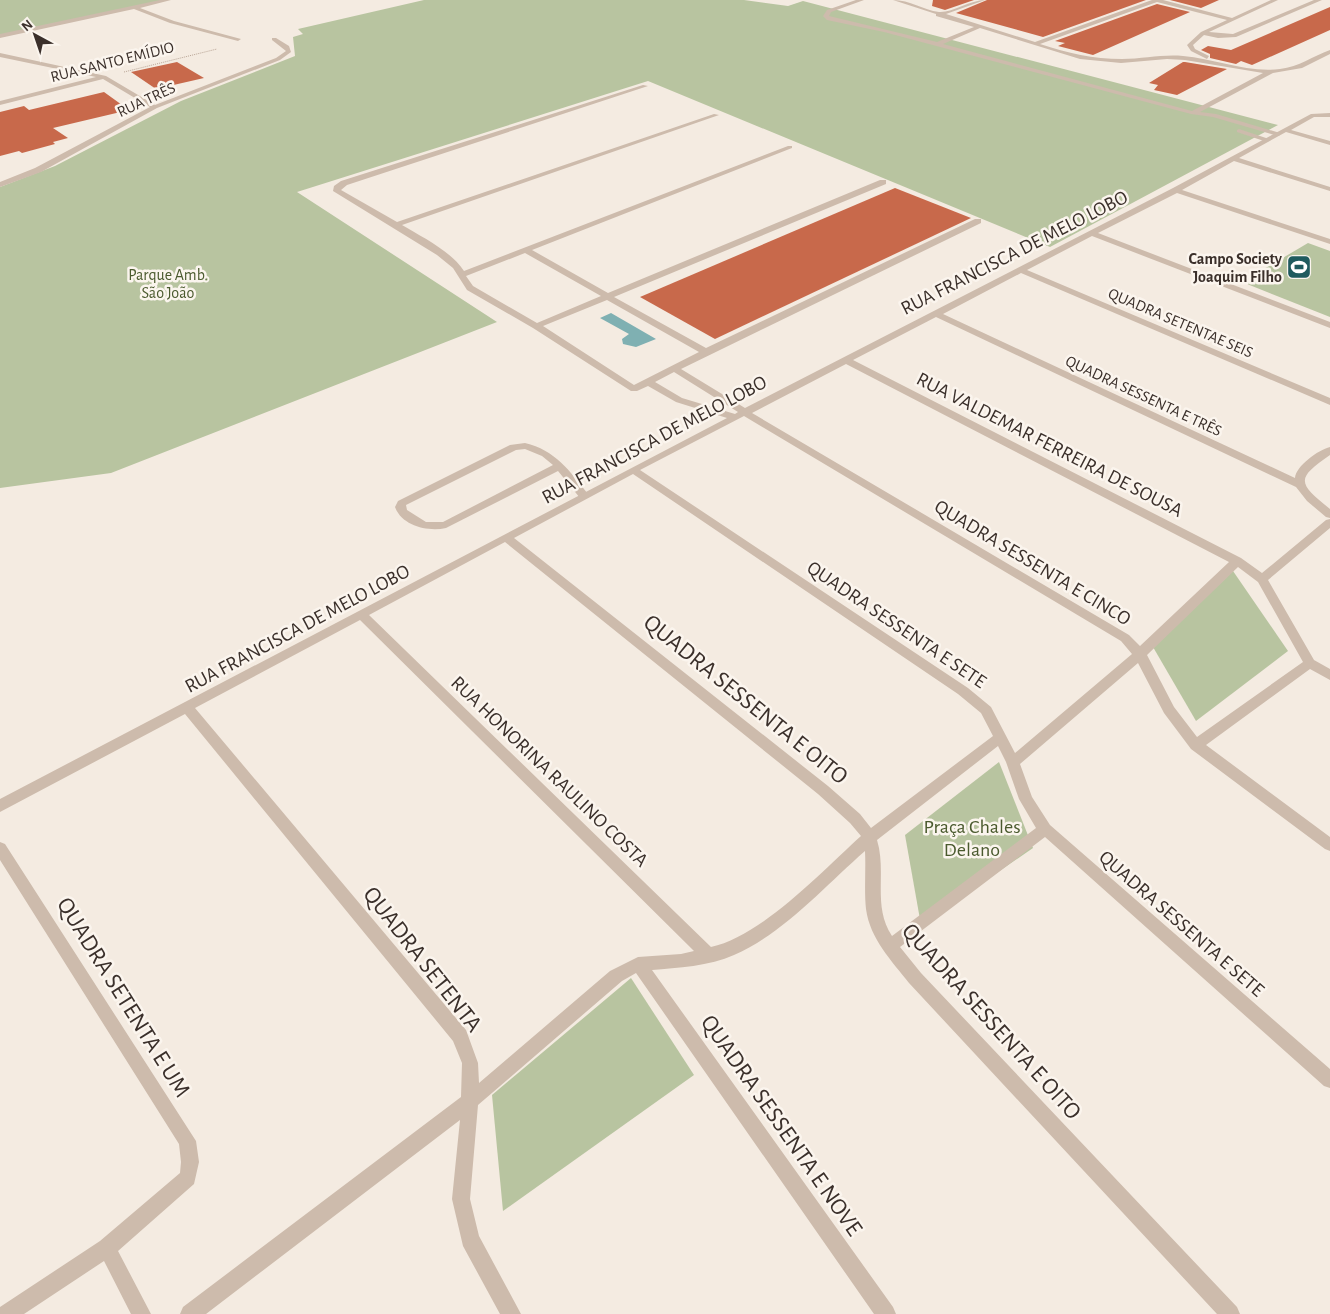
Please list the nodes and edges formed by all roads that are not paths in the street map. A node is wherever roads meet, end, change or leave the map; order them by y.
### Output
1 (166, 0) edge
2 (861, 0) edge
3 (896, 0) edge
4 (982, 0) edge
5 (1157, 0) edge
6 (1275, 0) edge
7 (1319, 0) edge
8 (135, 7) junction
9 (938, 15) junction
10 (1231, 19) junction
11 (978, 27) junction
12 (1203, 33) junction
13 (0, 36) edge
14 (238, 39) dead end
15 (274, 39) dead end
16 (937, 44) junction
17 (1034, 44) junction
18 (1330, 52) edge
19 (0, 55) edge
20 (1240, 68) junction
21 (1272, 72) junction
22 (104, 77) junction
23 (645, 86) dead end
24 (0, 103) edge
25 (155, 108) junction
26 (1193, 113) junction
27 (1330, 114) edge
28 (716, 115) dead end
29 (1222, 126) dead end
30 (1230, 129) dead end
31 (1281, 132) junction
32 (1266, 140) junction
33 (1330, 143) edge
34 (790, 146) dead end
35 (1234, 158) junction
36 (0, 178) edge
37 (883, 182) dead end
38 (4, 184) edge
39 (1330, 189) edge
40 (1176, 190) junction
41 (978, 221) dead end
42 (395, 225) junction
43 (1090, 232) junction
44 (1330, 242) edge
45 (526, 250) junction
46 (1020, 270) junction
47 (463, 274) junction
48 (607, 296) junction
49 (936, 314) junction
50 (1330, 325) edge
51 (536, 326) junction
52 (706, 352) junction
53 (845, 360) junction
54 (675, 369) junction
55 (649, 382) junction
56 (1330, 402) edge
57 (739, 414) junction
58 (1330, 450) edge
59 (559, 466) junction
60 (633, 470) junction
61 (1300, 485) junction
62 (584, 496) junction
63 (1330, 515) edge
64 (1330, 522) edge
65 (507, 538) junction
66 (1237, 561) junction
67 (1262, 579) junction
68 (362, 616) junction
69 (1140, 654) junction
70 (1310, 663) junction
71 (1330, 675) edge
72 (187, 707) junction
73 (1001, 737) junction
74 (1196, 745) junction
75 (1013, 762) junction
76 (0, 806) edge
77 (1044, 829) junction
78 (869, 838) junction
79 (1330, 845) edge
80 (0, 848) edge
81 (890, 946) junction
82 (709, 955) junction
83 (638, 964) junction
84 (1330, 1080) edge
85 (470, 1101) junction
86 (107, 1248) junction
87 (7, 1314) edge
88 (141, 1314) edge
89 (190, 1314) edge
90 (511, 1314) edge
91 (886, 1314) edge
92 (1230, 1314) edge

1 - 8 street
2 - 16 street
3 - 9 street
4 - 9 street
5 - 10 street
5 - 17 street
6 - 10 street
7 - 12 street
8 - 13 street
8 - 14 street
9 - 11 street
10 - 12 street
11 - 16 street
11 - 17 street
12 - 20 street
15 - 25 street, RUA TRÊS
16 - 26 street
17 - 20 street
18 - 21 street
19 - 22 street
20 - 21 street
21 - 26 street
22 - 24 street, RUA SANTO EMÍDIO
22 - 25 street
23 - 42 street
25 - 38 street, RUA TRÊS
26 - 29 street
26 - 31 street
27 - 31 street, RUA FRANCISCA DE MELO LOBO
28 - 42 street
30 - 32 street
31 - 32 street, RUA FRANCISCA DE MELO LOBO
31 - 33 street
32 - 35 street, RUA FRANCISCA DE MELO LOBO
34 - 45 street
35 - 39 street
35 - 40 street, RUA FRANCISCA DE MELO LOBO
36 - 38 street
37 - 48 street
40 - 43 street, RUA FRANCISCA DE MELO LOBO
40 - 44 street
41 - 52 street
42 - 47 street
43 - 46 street, RUA FRANCISCA DE MELO LOBO
43 - 50 street
45 - 47 street
45 - 48 street
46 - 49 street, RUA FRANCISCA DE MELO LOBO
46 - 56 street, QUADRA SETENTAE SEIS
47 - 51 street
48 - 51 street
48 - 52 street
49 - 53 street, RUA FRANCISCA DE MELO LOBO
49 - 61 street, QUADRA SESSENTA E TRÊS
51 - 55 street
52 - 54 street
53 - 57 street, RUA FRANCISCA DE MELO LOBO
53 - 66 street, RUA VALDEMAR FERREIRA DE SOUSA
54 - 55 street
54 - 57 street
55 - 57 street
57 - 60 street, RUA FRANCISCA DE MELO LOBO
57 - 69 street, QUADRA SESSENTA E CINCO
58 - 61 street
59 - 59 street
59 - 62 street
60 - 62 street, RUA FRANCISCA DE MELO LOBO
60 - 73 street, QUADRA SESSENTA E SETE
61 - 63 street, QUADRA SESSENTA E TRÊS
62 - 65 street, RUA FRANCISCA DE MELO LOBO
64 - 67 street
65 - 68 street, RUA FRANCISCA DE MELO LOBO
65 - 78 street, QUADRA SESSENTA E OITO
66 - 67 street, RUA VALDEMAR FERREIRA DE SOUSA
66 - 69 street
67 - 70 street
68 - 72 street, RUA FRANCISCA DE MELO LOBO
68 - 82 street, RUA HONORINA RAULINO COSTA
69 - 74 street, QUADRA SESSENTA E CINCO
69 - 75 street
70 - 71 street
70 - 74 street
72 - 76 street, RUA FRANCISCA DE MELO LOBO
72 - 85 street, QUADRA SETENTA
73 - 75 street, QUADRA SESSENTA E SETE
73 - 78 street
74 - 79 street, QUADRA SESSENTA E CINCO
75 - 77 street, QUADRA SESSENTA E SETE
77 - 81 street
77 - 84 street, QUADRA SESSENTA E SETE
78 - 81 street, QUADRA SESSENTA E OITO
78 - 82 street
80 - 86 street, QUADRA SETENTA E UM
81 - 92 street, QUADRA SESSENTA E OITO
82 - 83 street
83 - 85 street
83 - 91 street, QUADRA SESSENTA E NOVE
85 - 89 street
85 - 90 street, QUADRA SETENTA
86 - 87 street
86 - 88 street

